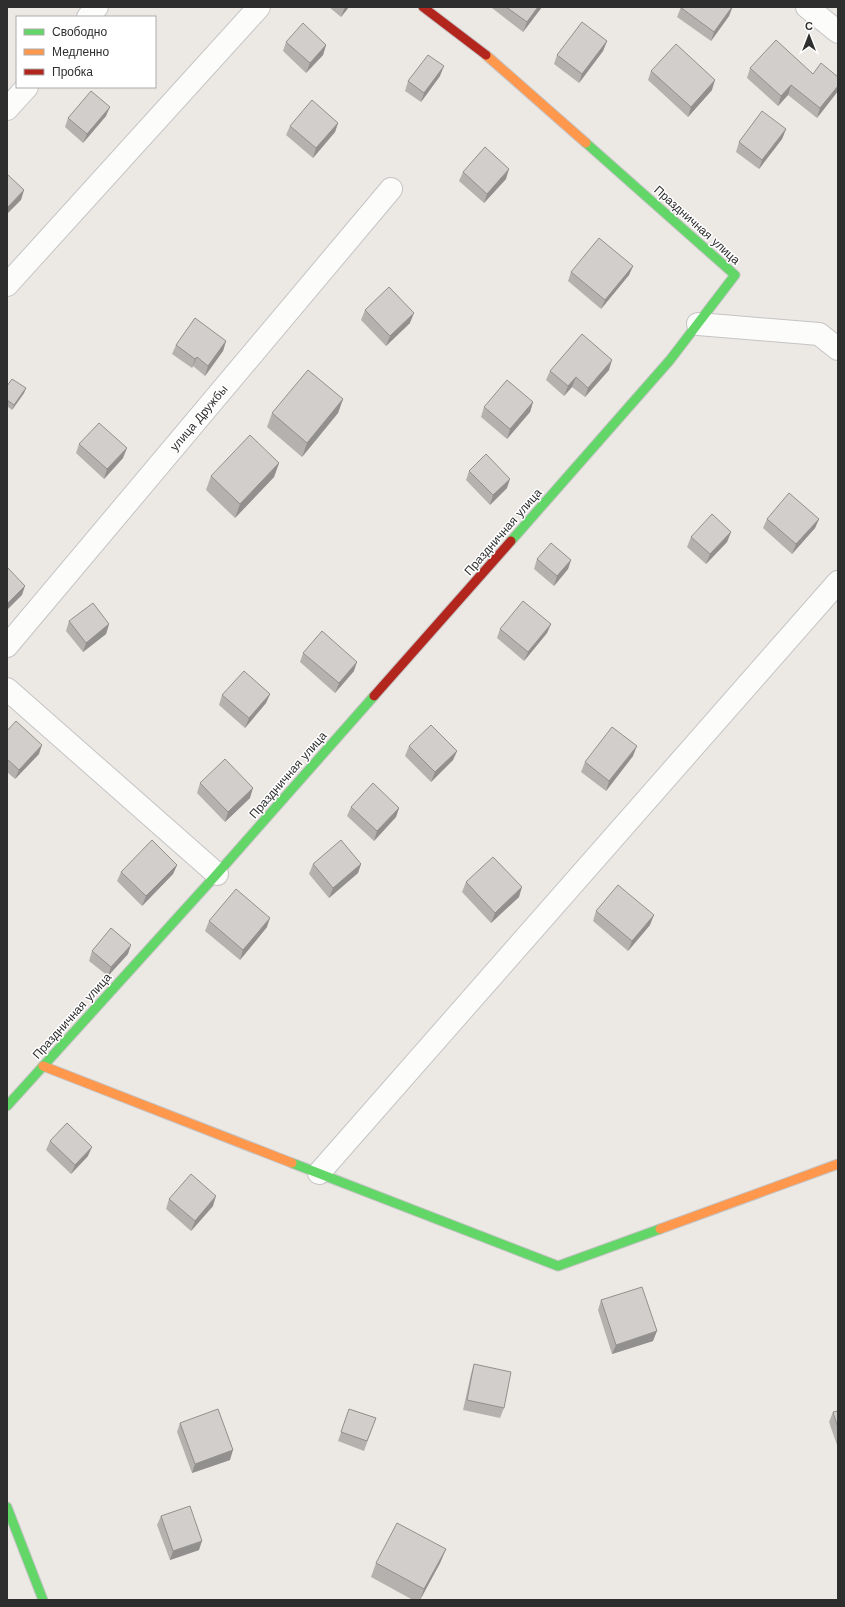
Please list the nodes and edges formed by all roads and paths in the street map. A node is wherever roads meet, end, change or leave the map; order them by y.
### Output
1 (97, 7) edge
2 (259, 7) edge
3 (423, 7) edge
4 (807, 7) edge
5 (89, 16) edge
6 (838, 32) edge
7 (25, 88) edge
8 (7, 109) edge
9 (391, 189) dead end
10 (7, 285) edge
11 (698, 324) junction
12 (838, 349) edge
13 (838, 582) edge
14 (7, 646) edge
15 (7, 689) edge
16 (217, 874) junction
17 (43, 1066) junction
18 (7, 1106) edge
19 (838, 1164) edge
20 (319, 1173) junction
21 (7, 1507) edge
22 (43, 1600) edge

1 - 5 street
2 - 10 street
3 - 11 street, Праздничная улица
4 - 6 street
7 - 8 street
9 - 14 street, улица Дружбы
11 - 12 street
11 - 16 street, Праздничная улица
13 - 20 street
15 - 16 street
16 - 17 street, Праздничная улица
17 - 18 street, Праздничная улица
17 - 20 street
19 - 20 street
21 - 22 street

